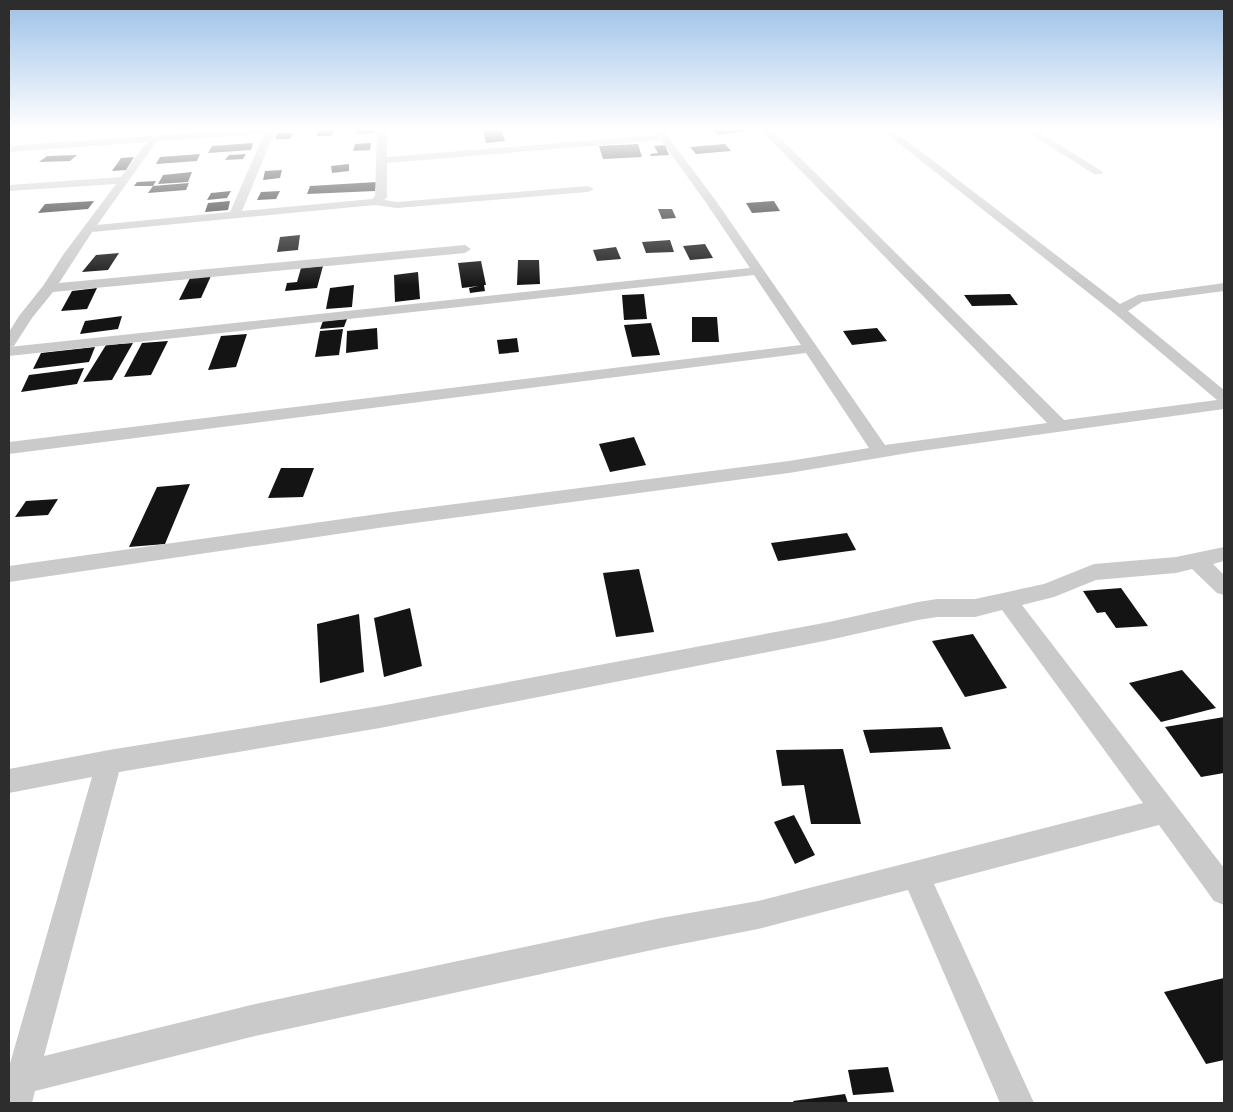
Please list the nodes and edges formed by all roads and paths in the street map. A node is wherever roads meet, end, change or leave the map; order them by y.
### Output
1 (97, 182) edge
2 (123, 182) edge
3 (249, 182) edge
4 (381, 182) edge
5 (695, 182) edge
6 (816, 182) edge
7 (954, 182) edge
8 (9, 188) edge
9 (588, 189) dead end
10 (375, 202) junction
11 (234, 216) junction
12 (88, 229) junction
13 (465, 249) dead end
14 (758, 271) junction
15 (1224, 287) edge
16 (49, 288) junction
17 (1120, 310) junction
18 (9, 343) edge
19 (811, 348) junction
20 (9, 352) edge
21 (1224, 398) edge
22 (1224, 404) edge
23 (1061, 426) junction
24 (9, 448) edge
25 (880, 451) junction
26 (1224, 554) edge
27 (1197, 561) junction
28 (9, 574) edge
29 (1224, 587) edge
30 (1007, 601) junction
31 (109, 762) junction
32 (9, 781) edge
33 (1164, 811) junction
34 (916, 874) junction
35 (1224, 891) edge
36 (19, 1091) edge
37 (1017, 1103) edge

1 - 8 street
2 - 12 street
3 - 11 street
4 - 10 street
5 - 14 street
6 - 23 street
7 - 17 street
9 - 10 street
10 - 11 street
11 - 12 street
12 - 16 street
13 - 16 street
14 - 19 street
14 - 20 street
15 - 17 street
16 - 18 street
17 - 21 street
19 - 24 street
19 - 25 street
22 - 23 street
23 - 25 street
25 - 28 street
26 - 27 street
27 - 29 street
27 - 30 street
30 - 31 street
30 - 33 street
31 - 32 street
31 - 36 street
33 - 34 street
33 - 35 street
34 - 36 street
34 - 37 street

